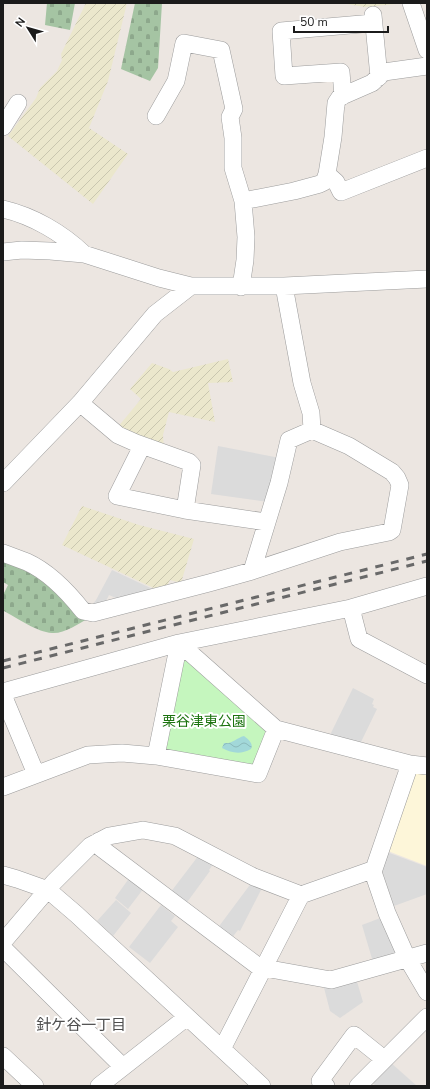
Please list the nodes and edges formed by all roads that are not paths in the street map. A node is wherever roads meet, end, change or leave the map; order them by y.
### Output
1 (411, 3) edge
2 (427, 50) edge
3 (427, 66) edge
4 (379, 77) junction
5 (343, 96) junction
6 (18, 103) dead end
7 (156, 116) dead end
8 (3, 127) edge
9 (427, 158) edge
10 (327, 174) junction
11 (243, 201) junction
12 (3, 209) edge
13 (3, 252) edge
14 (84, 254) junction
15 (427, 279) edge
16 (191, 286) junction
17 (284, 286) junction
18 (241, 287) junction
19 (80, 403) junction
20 (312, 430) junction
21 (142, 446) junction
22 (3, 483) edge
23 (185, 510) junction
24 (266, 522) junction
25 (3, 553) edge
26 (252, 571) junction
27 (427, 586) edge
28 (351, 608) junction
29 (179, 643) junction
30 (425, 670) edge
31 (3, 692) edge
32 (3, 695) edge
33 (276, 729) junction
34 (156, 756) junction
35 (410, 764) junction
36 (427, 766) edge
37 (36, 774) junction
38 (3, 787) edge
39 (99, 841) junction
40 (373, 872) junction
41 (3, 875) edge
42 (48, 890) junction
43 (301, 895) junction
44 (3, 942) edge
45 (3, 948) edge
46 (427, 953) edge
47 (407, 958) junction
48 (264, 968) junction
49 (427, 992) edge
50 (187, 1017) junction
51 (427, 1017) edge
52 (222, 1049) junction
53 (3, 1056) edge
54 (384, 1059) junction
55 (123, 1067) junction
56 (251, 1082) edge
57 (35, 1086) edge
58 (99, 1086) edge
59 (326, 1086) edge
60 (358, 1086) edge

1 - 2 street
3 - 4 street
4 - 5 street
4 - 5 street
5 - 10 street
6 - 8 street
7 - 11 street
9 - 10 street
10 - 11 street
11 - 18 street
12 - 14 street
13 - 14 street
14 - 16 street
15 - 17 street
16 - 18 street
16 - 19 street
17 - 18 street
17 - 20 street
19 - 21 street
19 - 22 street
20 - 24 street
20 - 26 street
21 - 23 street
21 - 23 street
23 - 24 street
24 - 26 street
25 - 26 street
27 - 28 street
28 - 29 street
28 - 30 street
29 - 31 street
29 - 33 street
29 - 34 street
32 - 37 street
33 - 34 street
33 - 35 street
34 - 37 street
35 - 36 street
35 - 40 street
37 - 38 street
39 - 42 street
39 - 43 street
39 - 48 street
40 - 43 street
40 - 47 street
41 - 42 street
42 - 44 street
42 - 50 street
43 - 48 street
45 - 55 street
46 - 47 street
47 - 48 street
47 - 49 street
48 - 52 street
50 - 52 street
50 - 55 street
51 - 54 street
52 - 56 street
53 - 57 street
54 - 59 street
54 - 60 street
55 - 58 street

